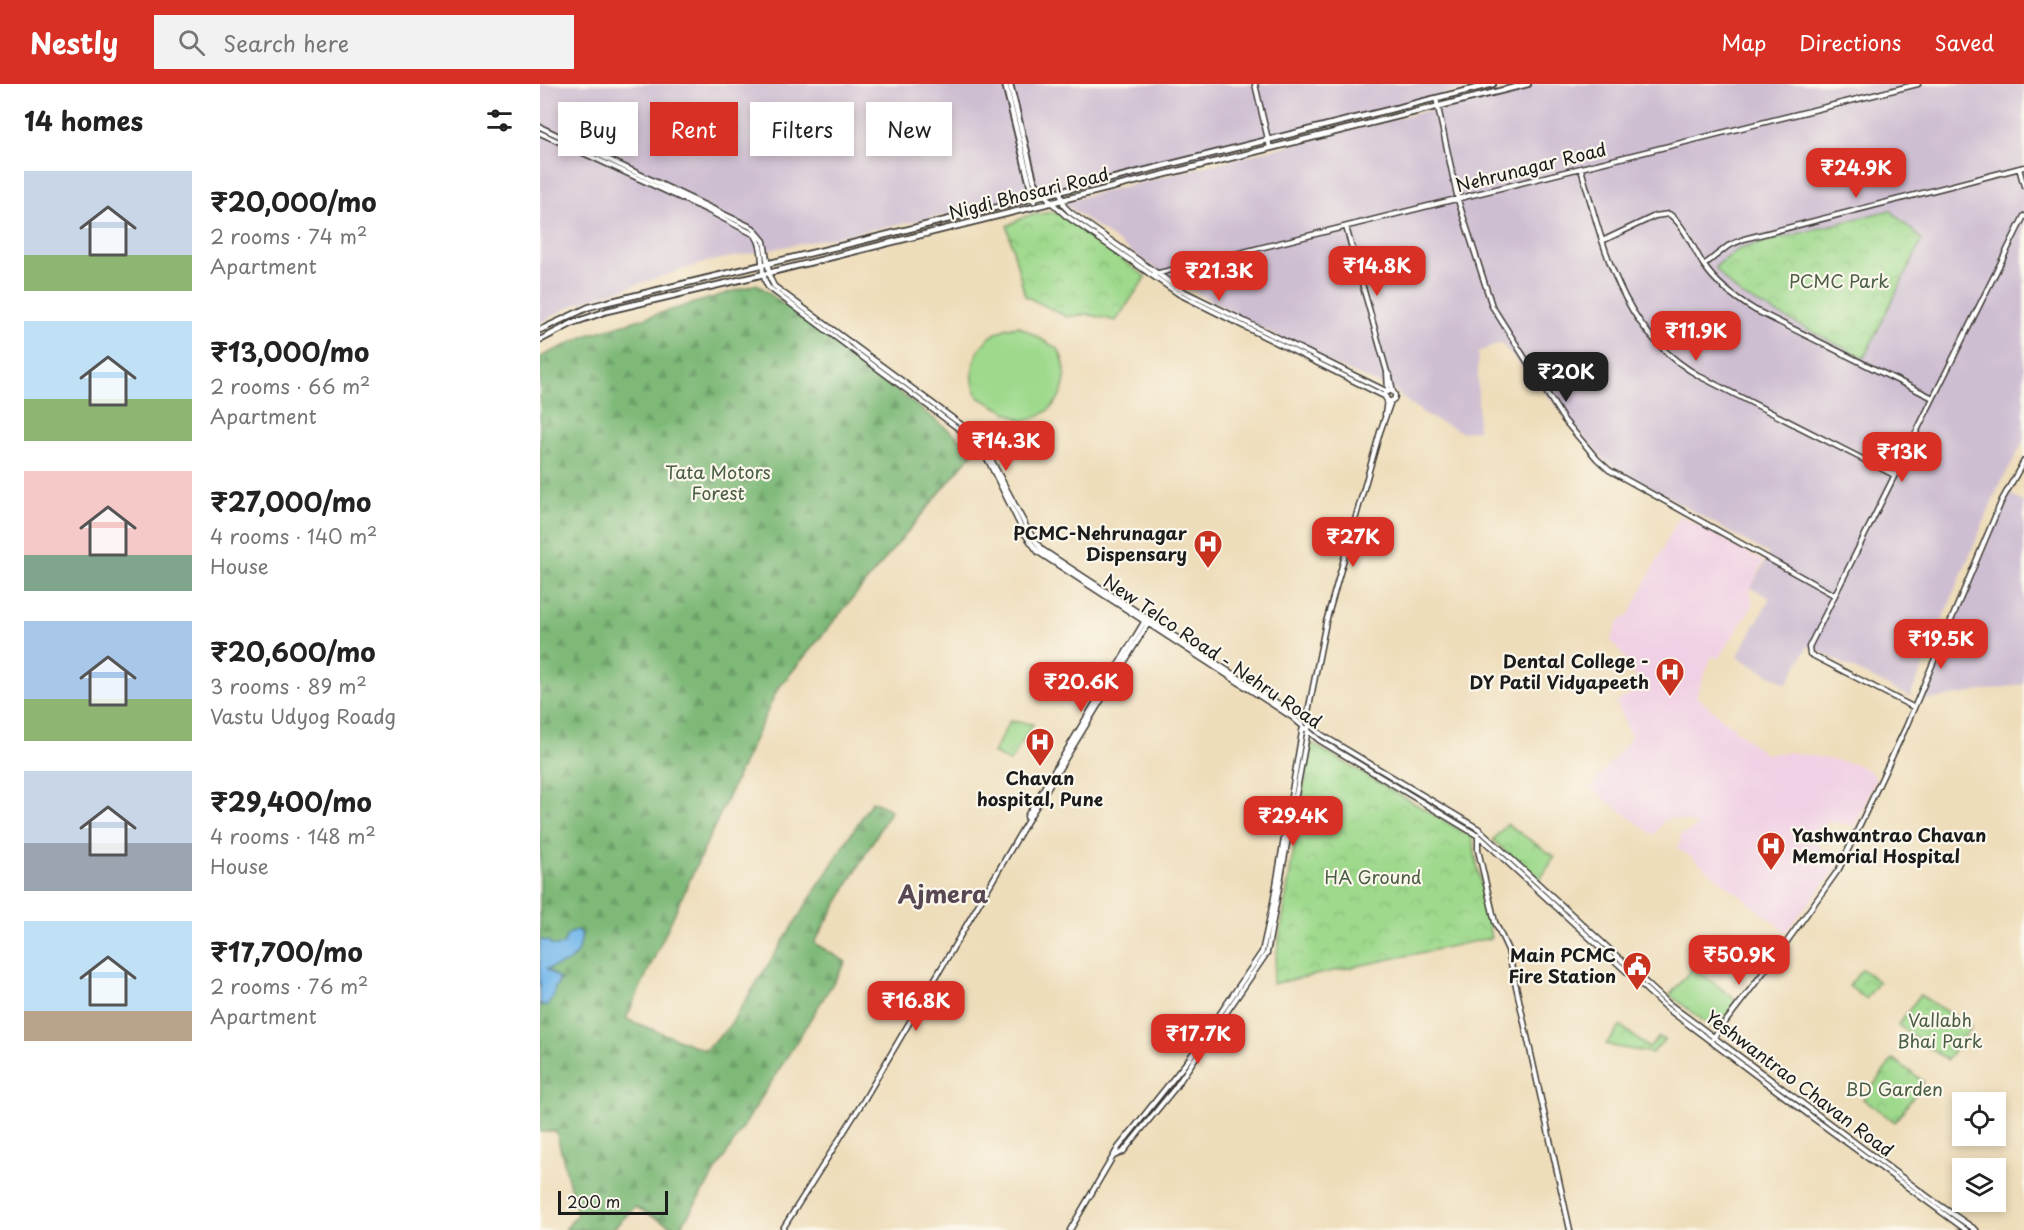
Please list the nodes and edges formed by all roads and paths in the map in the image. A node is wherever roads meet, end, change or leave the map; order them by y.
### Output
1 (1005, 84) edge
2 (1010, 84) edge
3 (1255, 84) edge
4 (1493, 84) edge
5 (1528, 84) edge
6 (1918, 84) edge
7 (1436, 98) junction
8 (1437, 106) junction
9 (540, 127) edge
10 (540, 133) edge
11 (1268, 140) junction
12 (1270, 148) junction
13 (2021, 168) edge
14 (1581, 169) junction
15 (2024, 186) edge
16 (1060, 192) junction
17 (1046, 195) junction
18 (1033, 198) junction
19 (1062, 200) junction
20 (1458, 200) junction
21 (1052, 202) junction
22 (1035, 207) junction
23 (2024, 216) edge
24 (1346, 227) junction
25 (1602, 241) junction
26 (768, 263) junction
27 (762, 265) junction
28 (1704, 265) junction
29 (769, 272) junction
30 (1157, 273) junction
31 (763, 274) junction
32 (1151, 275) junction
33 (540, 330) edge
34 (540, 340) edge
35 (872, 361) junction
36 (1389, 395) junction
37 (1933, 398) junction
38 (2024, 461) edge
39 (1894, 475) junction
40 (1834, 595) junction
41 (1147, 621) junction
42 (1913, 707) junction
43 (1306, 722) junction
44 (1307, 730) junction
45 (1479, 832) junction
46 (1712, 1040) junction
47 (1114, 1156) junction
48 (782, 1230) edge
49 (1070, 1230) edge
50 (1570, 1230) edge
51 (1966, 1230) edge
52 (1976, 1230) edge

1 - 18 main road
2 - 17 main road
3 - 11 street
4 - 7 main road, Nigdi Bhosari Road
5 - 8 main road, Nigdi Bhosari Road
6 - 14 street, Nehrunagar Road
7 - 8 street
7 - 11 main road, Nigdi Bhosari Road
8 - 12 main road, Nigdi Bhosari Road
8 - 20 street
9 - 26 street
10 - 27 street
11 - 12 street
11 - 16 main road, Nigdi Bhosari Road
12 - 19 main road, Nigdi Bhosari Road
13 - 15 street
13 - 28 street
14 - 20 street, Nehrunagar Road
14 - 25 street
16 - 17 main road, Nigdi Bhosari Road
16 - 19 street
17 - 18 main road, Nigdi Bhosari Road
17 - 21 main road
18 - 22 main road
18 - 26 main road, Nigdi Bhosari Road
19 - 21 main road, Nigdi Bhosari Road
19 - 30 street
20 - 24 street, Nehrunagar Road
20 - 40 street
21 - 22 main road, Nigdi Bhosari Road
21 - 32 street
22 - 29 main road, Nigdi Bhosari Road
23 - 37 street
24 - 30 street, Nehrunagar Road
24 - 36 street
25 - 28 street
25 - 39 street
26 - 27 main road, Nigdi Bhosari Road
26 - 29 street
27 - 31 street
27 - 33 main road, Nigdi Bhosari Road
28 - 37 street
29 - 31 main road, Nigdi Bhosari Road
29 - 35 street, New Telco Road - Nehru Road
30 - 32 street, Nehrunagar Road
30 - 36 street
31 - 34 main road, Nigdi Bhosari Road
31 - 35 street, New Telco Road - Nehru Road
32 - 36 street
35 - 41 street, New Telco Road - Nehru Road
36 - 43 street
37 - 39 street
38 - 42 street
39 - 40 street
40 - 42 street
41 - 43 street, New Telco Road - Nehru Road
41 - 48 street
42 - 46 street
43 - 44 street, New Telco Road - Nehru Road
43 - 45 street, New Telco Road - Nehru Road
43 - 47 street
44 - 45 street, New Telco Road - Nehru Road
44 - 47 street
45 - 46 street, Yeshwantrao Chavan Road
45 - 50 street
46 - 51 street, Yeshwantrao Chavan Road
46 - 52 street, Yeshwantrao Chavan Road
47 - 49 street

